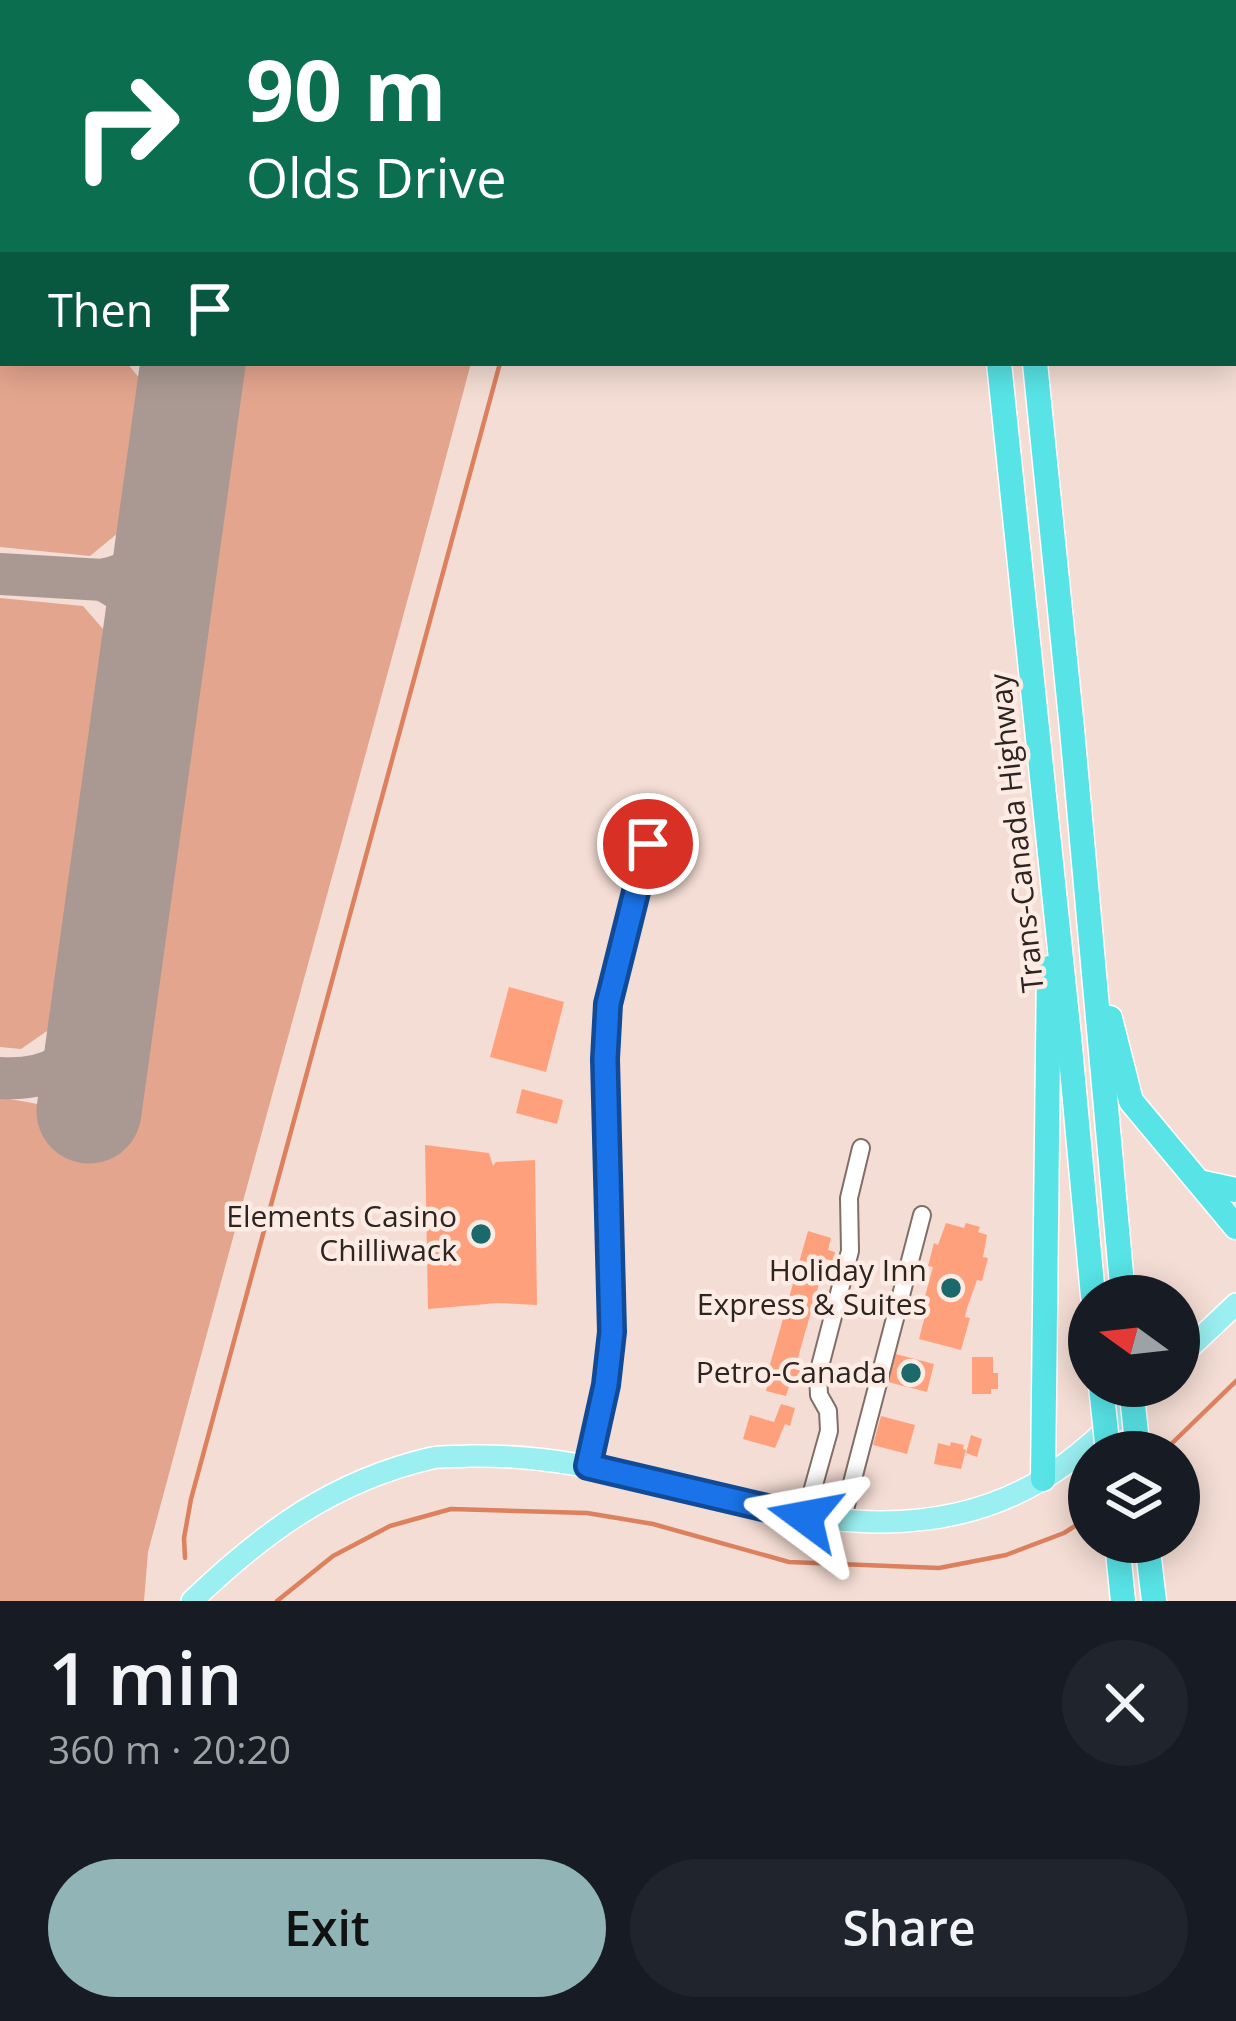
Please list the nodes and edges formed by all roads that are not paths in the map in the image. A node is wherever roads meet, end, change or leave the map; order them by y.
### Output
1 (999, 366) edge
2 (1035, 366) edge
3 (1072, 729) junction
4 (1036, 732) junction
5 (648, 844) dead end
6 (861, 1148) dead end
7 (1199, 1181) junction
8 (1236, 1190) edge
9 (922, 1216) dead end
10 (1236, 1227) edge
11 (1091, 1275) edge
12 (1121, 1275) edge
13 (1236, 1304) edge
14 (1236, 1323) edge
15 (1209, 1328) junction
16 (1200, 1337) edge
17 (1130, 1407) edge
18 (588, 1466) junction
19 (1043, 1479) junction
20 (805, 1517) junction
21 (842, 1521) junction
22 (1119, 1563) edge
23 (1150, 1563) edge
24 (192, 1601) edge
25 (1123, 1601) edge
26 (1154, 1601) edge

1 - 4 highway, Trans-Canada Highway
2 - 3 highway, Trans-Canada Highway
3 - 7 highway
3 - 12 highway, Trans-Canada Highway
4 - 11 highway, Trans-Canada Highway
4 - 19 highway
5 - 18 street
6 - 20 street
7 - 8 highway
7 - 10 highway
9 - 21 street
13 - 15 main road
14 - 15 street
15 - 16 main road
17 - 19 main road
18 - 20 main road
18 - 24 main road
19 - 21 main road
20 - 21 main road
22 - 25 highway
23 - 26 highway

